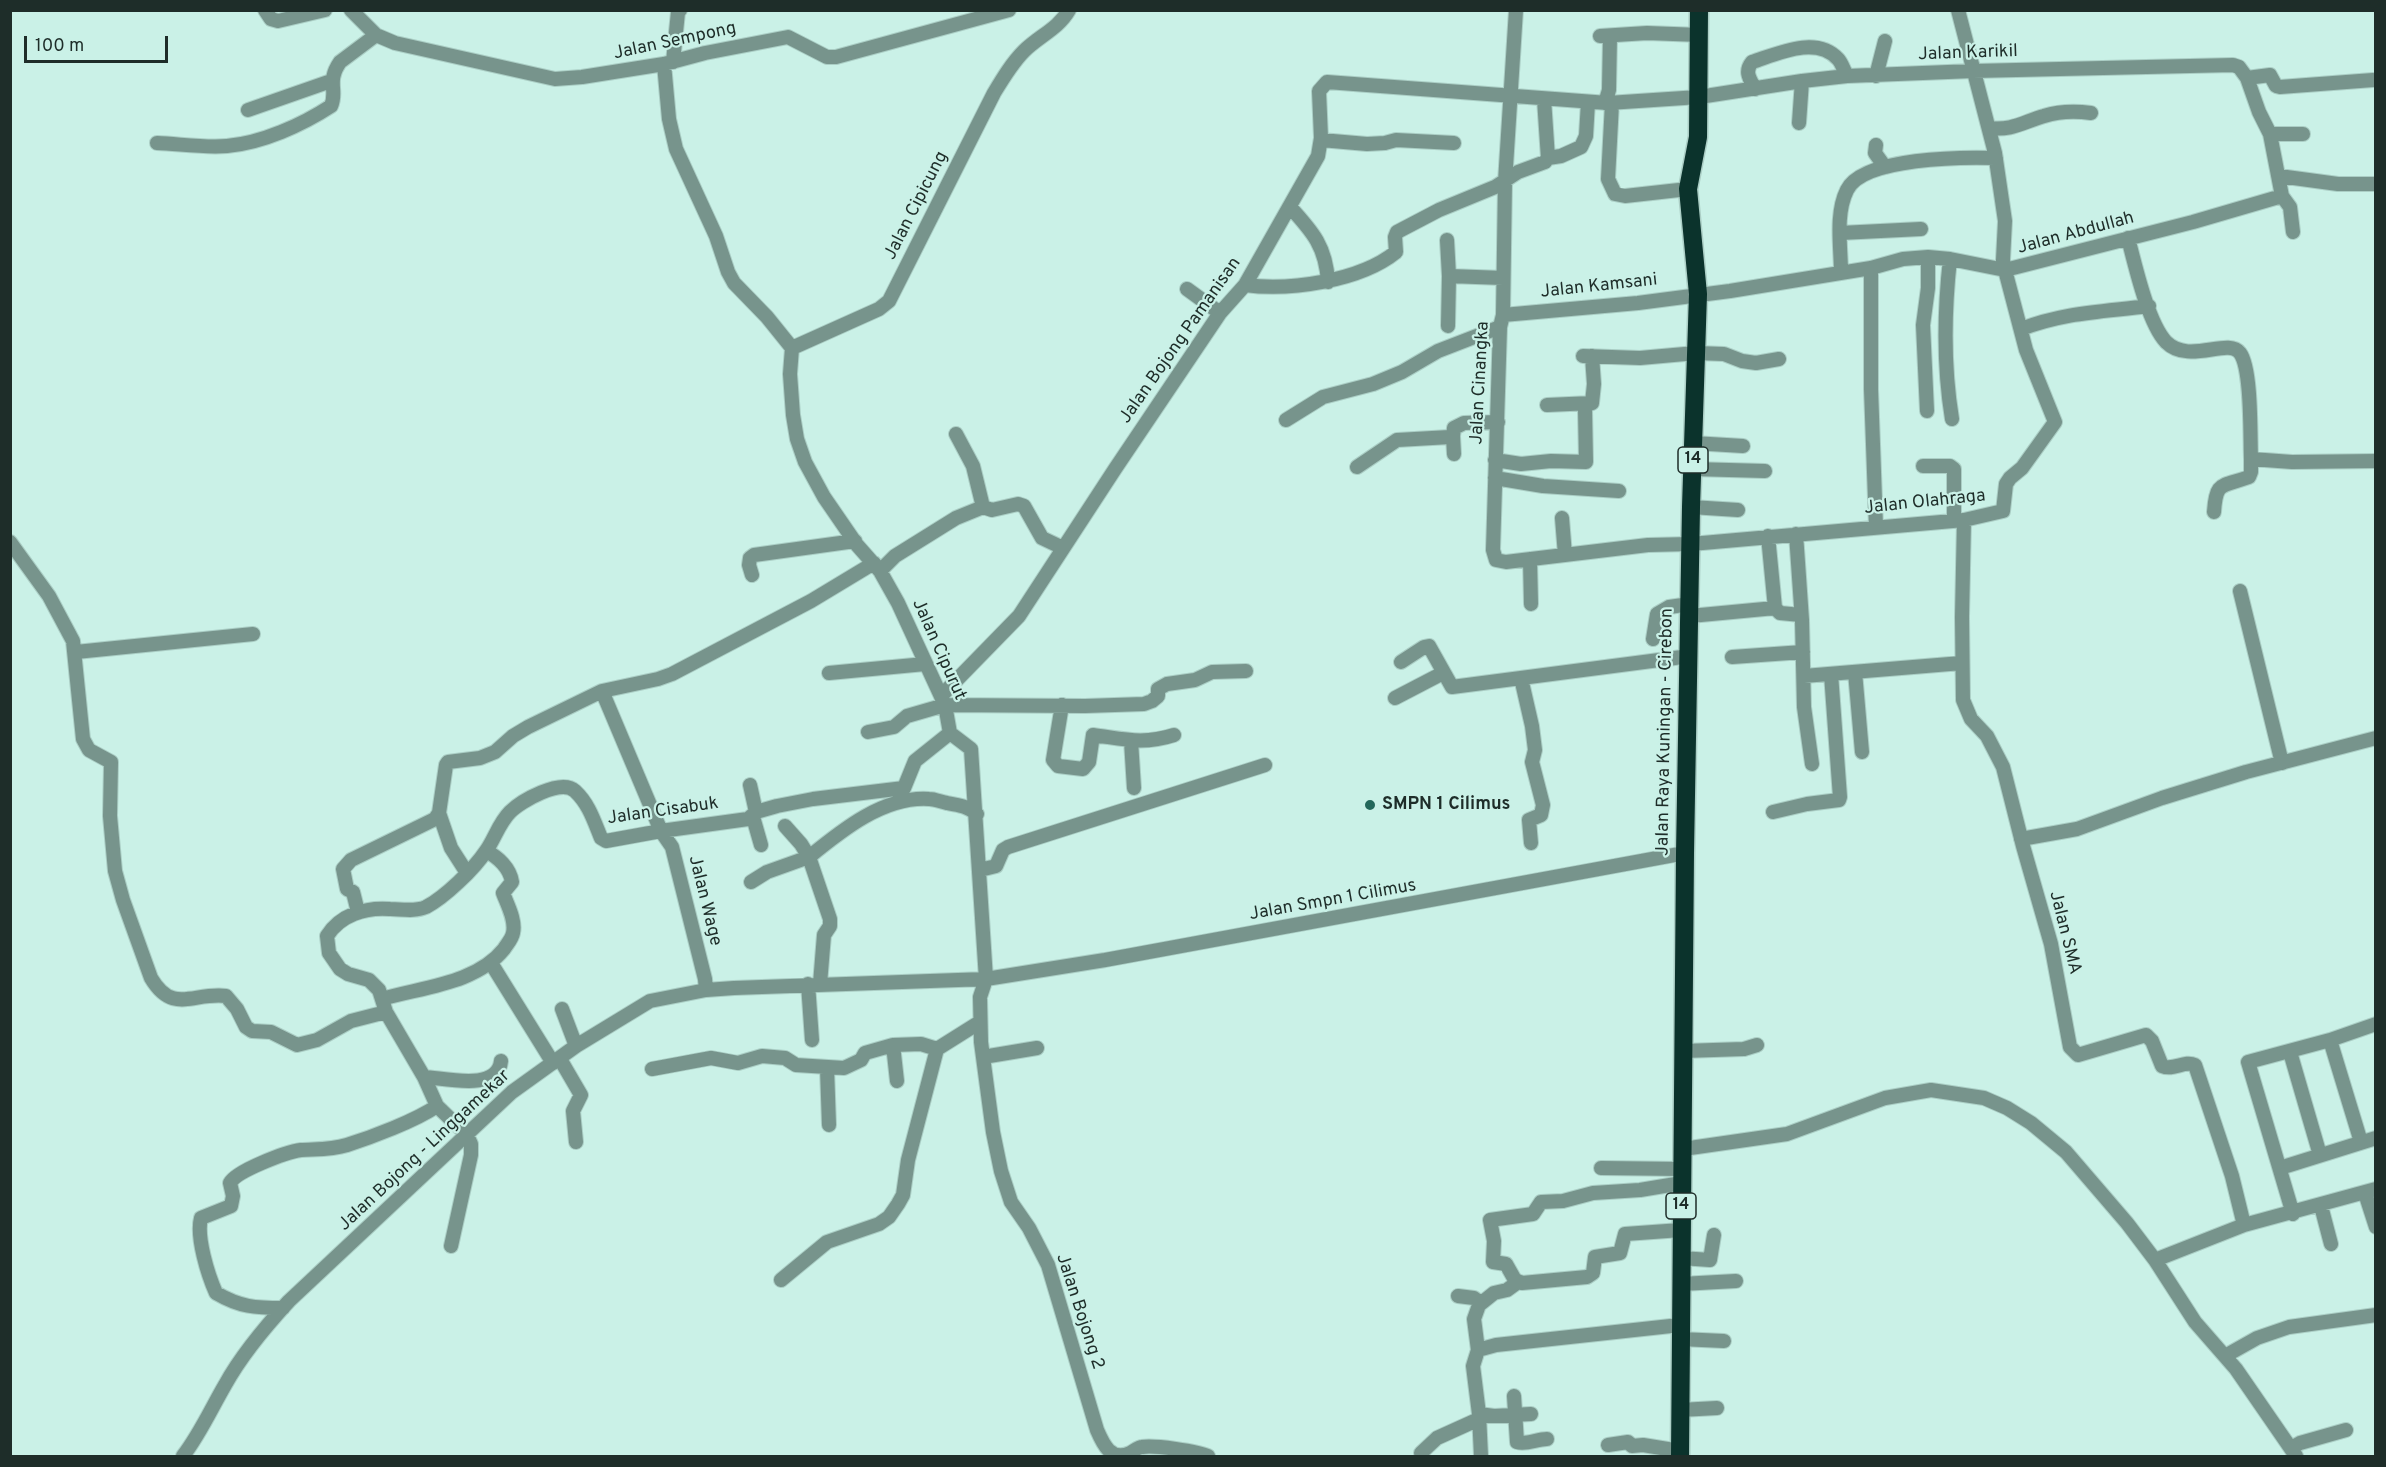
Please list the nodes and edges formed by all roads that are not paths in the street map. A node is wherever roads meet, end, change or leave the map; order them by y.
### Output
1 (351, 10) edge
2 (680, 10) edge
3 (1010, 10) edge
4 (1070, 10) edge
5 (1516, 10) edge
6 (1700, 10) edge
7 (1958, 10) edge
8 (323, 11) edge
9 (268, 15) edge
10 (376, 35) junction
11 (1700, 35) junction
12 (1885, 41) dead end
13 (669, 63) junction
14 (1973, 71) junction
15 (2243, 72) junction
16 (1846, 76) junction
17 (1876, 76) junction
18 (331, 81) junction
19 (1802, 81) junction
20 (2373, 81) dead end
21 (1755, 89) junction
22 (1512, 96) junction
23 (1699, 97) junction
24 (1544, 99) junction
25 (1588, 102) junction
26 (1609, 103) junction
27 (248, 110) dead end
28 (2091, 113) dead end
29 (1799, 123) dead end
30 (1989, 128) junction
31 (2270, 134) junction
32 (2303, 134) dead end
33 (1321, 140) junction
34 (157, 143) dead end
35 (1454, 143) dead end
36 (1876, 145) dead end
37 (1548, 158) junction
38 (1996, 158) junction
39 (1885, 167) junction
40 (2279, 176) junction
41 (1505, 182) junction
42 (2376, 184) edge
43 (1688, 189) junction
44 (2282, 196) junction
45 (1290, 207) junction
46 (1921, 229) dead end
47 (2293, 232) dead end
48 (1840, 233) junction
49 (2128, 238) junction
50 (1447, 240) dead end
51 (1928, 257) junction
52 (1950, 258) junction
53 (1871, 268) junction
54 (2005, 270) junction
55 (1841, 273) junction
56 (1449, 276) junction
57 (1503, 278) junction
58 (1328, 282) junction
59 (1245, 285) junction
60 (1187, 289) dead end
61 (1698, 294) junction
62 (2149, 306) junction
63 (1220, 313) junction
64 (1502, 321) junction
65 (1448, 326) dead end
66 (2021, 329) junction
67 (792, 348) junction
68 (1696, 353) junction
69 (1779, 359) dead end
70 (1592, 403) junction
71 (1547, 405) dead end
72 (1927, 411) dead end
73 (1952, 419) dead end
74 (1286, 420) dead end
75 (1498, 422) junction
76 (956, 434) dead end
77 (1453, 436) junction
78 (1693, 443) junction
79 (1743, 446) dead end
80 (1454, 454) dead end
81 (2251, 459) junction
82 (1495, 460) junction
83 (2376, 461) edge
84 (1923, 466) dead end
85 (1357, 467) dead end
86 (1693, 469) junction
87 (1765, 471) dead end
88 (1495, 478) junction
89 (1619, 491) dead end
90 (983, 507) junction
91 (1691, 507) junction
92 (1738, 510) dead end
93 (2214, 512) dead end
94 (1563, 518) dead end
95 (1959, 521) junction
96 (1876, 527) junction
97 (1796, 534) junction
98 (1768, 536) junction
99 (855, 541) junction
100 (10, 542) edge
101 (1691, 544) junction
102 (1063, 548) junction
103 (1565, 555) junction
104 (1530, 560) junction
105 (877, 567) junction
106 (752, 575) dead end
107 (2240, 591) dead end
108 (1531, 604) dead end
109 (1775, 608) junction
110 (1690, 610) junction
111 (1801, 615) junction
112 (253, 634) dead end
113 (1653, 639) dead end
114 (76, 652) junction
115 (1803, 652) junction
116 (1690, 656) junction
117 (1732, 657) dead end
118 (1401, 662) dead end
119 (1962, 663) junction
120 (925, 664) junction
121 (1246, 671) dead end
122 (1855, 672) junction
123 (829, 673) dead end
124 (1443, 673) junction
125 (1831, 674) junction
126 (1804, 676) junction
127 (1521, 678) junction
128 (602, 691) junction
129 (1395, 698) dead end
130 (943, 701) junction
131 (1062, 705) junction
132 (868, 732) dead end
133 (950, 733) junction
134 (1174, 735) dead end
135 (2376, 738) edge
136 (1131, 741) junction
137 (1862, 752) dead end
138 (2282, 763) junction
139 (1812, 764) dead end
140 (1265, 765) dead end
141 (750, 785) dead end
142 (1134, 788) dead end
143 (1773, 812) dead end
144 (439, 813) junction
145 (754, 814) junction
146 (977, 814) junction
147 (785, 826) dead end
148 (661, 831) junction
149 (2021, 838) junction
150 (1531, 843) dead end
151 (761, 846) dead end
152 (486, 851) junction
153 (1685, 853) junction
154 (809, 857) junction
155 (980, 870) junction
156 (467, 873) junction
157 (751, 882) dead end
158 (358, 912) junction
159 (491, 963) junction
160 (986, 979) junction
161 (814, 984) junction
162 (706, 990) junction
163 (384, 1006) junction
164 (562, 1009) dead end
165 (980, 1022) junction
166 (2374, 1029) edge
167 (812, 1040) dead end
168 (2330, 1040) junction
169 (892, 1045) junction
170 (1757, 1045) dead end
171 (576, 1046) junction
172 (1037, 1048) dead end
173 (937, 1049) junction
174 (1683, 1051) junction
175 (2290, 1052) junction
176 (983, 1057) junction
177 (501, 1061) dead end
178 (557, 1061) junction
179 (827, 1068) junction
180 (652, 1069) dead end
181 (424, 1077) junction
182 (897, 1082) dead end
183 (437, 1106) junction
184 (829, 1125) dead end
185 (467, 1135) junction
186 (2376, 1138) edge
187 (576, 1142) dead end
188 (2361, 1142) junction
189 (1683, 1149) junction
190 (2320, 1155) junction
191 (1601, 1168) dead end
192 (2280, 1168) junction
193 (1682, 1176) junction
194 (2370, 1191) edge
195 (2320, 1206) junction
196 (2293, 1214) junction
197 (2244, 1225) junction
198 (2376, 1227) edge
199 (1681, 1230) junction
200 (1714, 1235) dead end
201 (2331, 1244) dead end
202 (452, 1246) dead end
203 (1681, 1258) junction
204 (2155, 1260) junction
205 (781, 1280) dead end
206 (1736, 1281) dead end
207 (1518, 1282) junction
208 (1682, 1284) junction
209 (1458, 1296) dead end
210 (1479, 1305) junction
211 (283, 1308) junction
212 (2376, 1315) edge
213 (1680, 1332) junction
214 (1724, 1341) dead end
215 (1478, 1350) junction
216 (2225, 1356) junction
217 (1514, 1396) dead end
218 (1717, 1408) dead end
219 (1680, 1410) junction
220 (1531, 1414) dead end
221 (1515, 1415) junction
222 (1479, 1417) junction
223 (2346, 1430) dead end
224 (1547, 1439) dead end
225 (1608, 1445) dead end
226 (1422, 1453) dead end
227 (2293, 1453) edge
228 (1680, 1454) edge
229 (183, 1456) edge
230 (1114, 1456) edge
231 (1208, 1456) edge
232 (1481, 1456) edge

1 - 10 street, Jalan Sempong
2 - 13 street
3 - 13 street, Jalan Sempong
4 - 67 street, Jalan Cipicung
5 - 22 street, Jalan Cinangka
6 - 11 highway, Jalan Raya Kuningan - Cirebon / 14
7 - 14 street, Jalan Olahraga
8 - 9 street
10 - 13 street, Jalan Sempong
10 - 18 street
11 - 23 highway, Jalan Raya Kuningan - Cirebon / 14
11 - 26 street
12 - 17 street
13 - 67 street
14 - 15 street, Jalan Karikil
14 - 17 street, Jalan Karikil
14 - 30 street, Jalan Olahraga
15 - 20 street, Jalan Karikil
15 - 31 street
16 - 17 street, Jalan Karikil
16 - 19 street, Jalan Karikil
16 - 21 street
18 - 27 street
18 - 34 street
19 - 21 street, Jalan Karikil
19 - 29 street
21 - 23 street, Jalan Karikil
22 - 24 street, Jalan Bojong Pamanisan
22 - 33 street, Jalan Bojong Pamanisan
22 - 41 street, Jalan Cinangka
23 - 26 street, Jalan Bojong Pamanisan
23 - 43 highway, Jalan Raya Kuningan - Cirebon / 14
24 - 25 street, Jalan Bojong Pamanisan
24 - 37 street
25 - 26 street, Jalan Bojong Pamanisan
25 - 37 street
26 - 43 street
28 - 30 street
30 - 38 street, Jalan Olahraga
31 - 32 street
31 - 40 street
33 - 35 street
33 - 45 street, Jalan Bojong Pamanisan
36 - 39 street
37 - 41 street
38 - 39 street
38 - 54 street, Jalan Olahraga
39 - 48 street
40 - 42 street
40 - 44 street
41 - 57 street, Jalan Cinangka
41 - 58 street
43 - 61 highway, Jalan Raya Kuningan - Cirebon / 14
44 - 47 street
44 - 49 street, Jalan Abdullah
45 - 58 street
45 - 59 street, Jalan Bojong Pamanisan
46 - 48 street
48 - 55 street
49 - 54 street, Jalan Abdullah
49 - 62 street
50 - 56 street
51 - 52 street, Jalan Abdullah
51 - 53 street, Jalan Abdullah
51 - 72 street
52 - 54 street, Jalan Abdullah
52 - 73 street
53 - 55 street, Jalan Abdullah
53 - 96 street
54 - 66 street, Jalan Olahraga
55 - 61 street, Jalan Abdullah
56 - 57 street
56 - 65 street
57 - 64 street, Jalan Cinangka
58 - 59 street
59 - 63 street, Jalan Bojong Pamanisan
60 - 63 street
61 - 64 street, Jalan Kamsani
61 - 68 highway, Jalan Raya Kuningan - Cirebon / 14
62 - 66 street
62 - 81 street
63 - 102 street, Jalan Bojong Pamanisan
64 - 74 street, Jalan Kamsani
64 - 75 street, Jalan Cinangka
66 - 95 street, Jalan Olahraga
67 - 99 street, Jalan Cipurut
68 - 69 street
68 - 70 street
68 - 78 highway, Jalan Raya Kuningan - Cirebon / 14
70 - 71 street
70 - 82 street
75 - 77 street
75 - 82 street, Jalan Cinangka
76 - 90 street
77 - 80 street
77 - 85 street
78 - 79 street
78 - 86 highway, Jalan Raya Kuningan - Cirebon / 14
81 - 83 street
81 - 93 street
82 - 88 street, Jalan Cinangka
84 - 95 street, Jalan SMA
86 - 87 street
86 - 91 highway, Jalan Raya Kuningan - Cirebon / 14
88 - 89 street
88 - 104 street, Jalan Cinangka
90 - 102 street
90 - 105 street
91 - 92 street
91 - 101 highway, Jalan Raya Kuningan - Cirebon / 14
94 - 103 street
95 - 96 street, Jalan Olahraga
95 - 119 street, Jalan SMA
96 - 97 street, Jalan Olahraga
97 - 98 street, Jalan Olahraga
97 - 111 street
98 - 101 street, Jalan Olahraga
98 - 109 street
99 - 105 street, Jalan Cipurut
99 - 106 street
100 - 114 street
101 - 103 street, Jalan Cinangka
101 - 110 highway, Jalan Raya Kuningan - Cirebon / 14
102 - 130 street, Jalan Bojong Pamanisan
103 - 104 street, Jalan Cinangka
104 - 108 street
105 - 120 street, Jalan Cipurut
105 - 128 street
107 - 138 street
109 - 110 street
109 - 111 street
110 - 113 street
110 - 116 highway, Jalan Raya Kuningan - Cirebon / 14
111 - 115 street
112 - 114 street
114 - 163 street
115 - 117 street
115 - 126 street
116 - 127 street
116 - 153 highway, Jalan Raya Kuningan - Cirebon / 14
118 - 124 street
119 - 122 street
119 - 149 street, Jalan SMA
120 - 123 street
120 - 130 street, Jalan Cipurut
121 - 131 street
122 - 125 street
122 - 137 street
124 - 127 street
124 - 129 street
125 - 126 street
125 - 143 street
126 - 139 street
127 - 150 street
128 - 144 street
128 - 148 street, Jalan Wage
130 - 131 street
130 - 132 street
130 - 133 street, Jalan Cipurut
131 - 136 street
133 - 145 street, Jalan Cisabuk
133 - 146 street
134 - 136 street
135 - 138 street
136 - 142 street
138 - 149 street
140 - 155 street
141 - 145 street
144 - 156 street
144 - 158 street
145 - 148 street, Jalan Cisabuk
145 - 151 street
146 - 154 street
146 - 155 street
147 - 154 street
148 - 152 street, Jalan Cisabuk
148 - 162 street, Jalan Wage
149 - 197 street, Jalan SMA
152 - 156 street, Jalan Cisabuk
152 - 159 street
153 - 160 street, Jalan Smpn 1 Cilimus
153 - 174 highway, Jalan Raya Kuningan - Cirebon / 14
154 - 157 street
154 - 161 street
155 - 160 street
156 - 158 street, Jalan Cisabuk
158 - 163 street, Jalan Cisabuk
159 - 163 street
159 - 178 street
160 - 161 street, Jalan Bojong - Linggamekar
160 - 165 street, Jalan Bojong 2
161 - 162 street, Jalan Bojong - Linggamekar
161 - 167 street
162 - 171 street, Jalan Bojong - Linggamekar
163 - 181 street
164 - 171 street
165 - 173 street
165 - 176 street, Jalan Bojong 2
166 - 168 street
168 - 175 street
168 - 188 street
169 - 173 street
169 - 179 street
169 - 182 street
170 - 174 street
171 - 178 street, Jalan Bojong - Linggamekar
172 - 176 street
173 - 205 street
174 - 189 highway, Jalan Raya Kuningan - Cirebon / 14
175 - 190 street
175 - 192 street
176 - 230 street, Jalan Bojong 2
177 - 181 street
178 - 185 street, Jalan Bojong - Linggamekar
178 - 187 street
179 - 180 street
179 - 184 street
181 - 183 street
183 - 185 street
183 - 211 street
185 - 202 street
185 - 211 street, Jalan Bojong - Linggamekar
186 - 188 street
188 - 190 street
189 - 193 highway, Jalan Raya Kuningan - Cirebon / 14
189 - 204 street
190 - 192 street
191 - 193 street
192 - 196 street
193 - 199 highway, Jalan Raya Kuningan - Cirebon / 14
193 - 207 street
194 - 195 street
194 - 198 street
195 - 196 street
195 - 201 street
196 - 197 street
197 - 204 street
199 - 203 highway, Jalan Raya Kuningan - Cirebon / 14
199 - 207 street
200 - 203 street
203 - 208 highway, Jalan Raya Kuningan - Cirebon / 14
204 - 216 street
206 - 208 street
207 - 210 street
208 - 213 highway, Jalan Raya Kuningan - Cirebon / 14
209 - 210 street
210 - 215 street
211 - 229 street, Jalan Bojong - Linggamekar
212 - 216 street
213 - 214 street
213 - 215 street
213 - 219 highway, Jalan Raya Kuningan - Cirebon / 14
215 - 222 street
216 - 227 street
217 - 221 street
218 - 219 street
219 - 228 highway, Jalan Raya Kuningan - Cirebon / 14
220 - 221 street
221 - 222 street
221 - 224 street
222 - 226 street
222 - 232 street
223 - 227 street
225 - 228 street
230 - 231 street, Jalan Bojong 2

